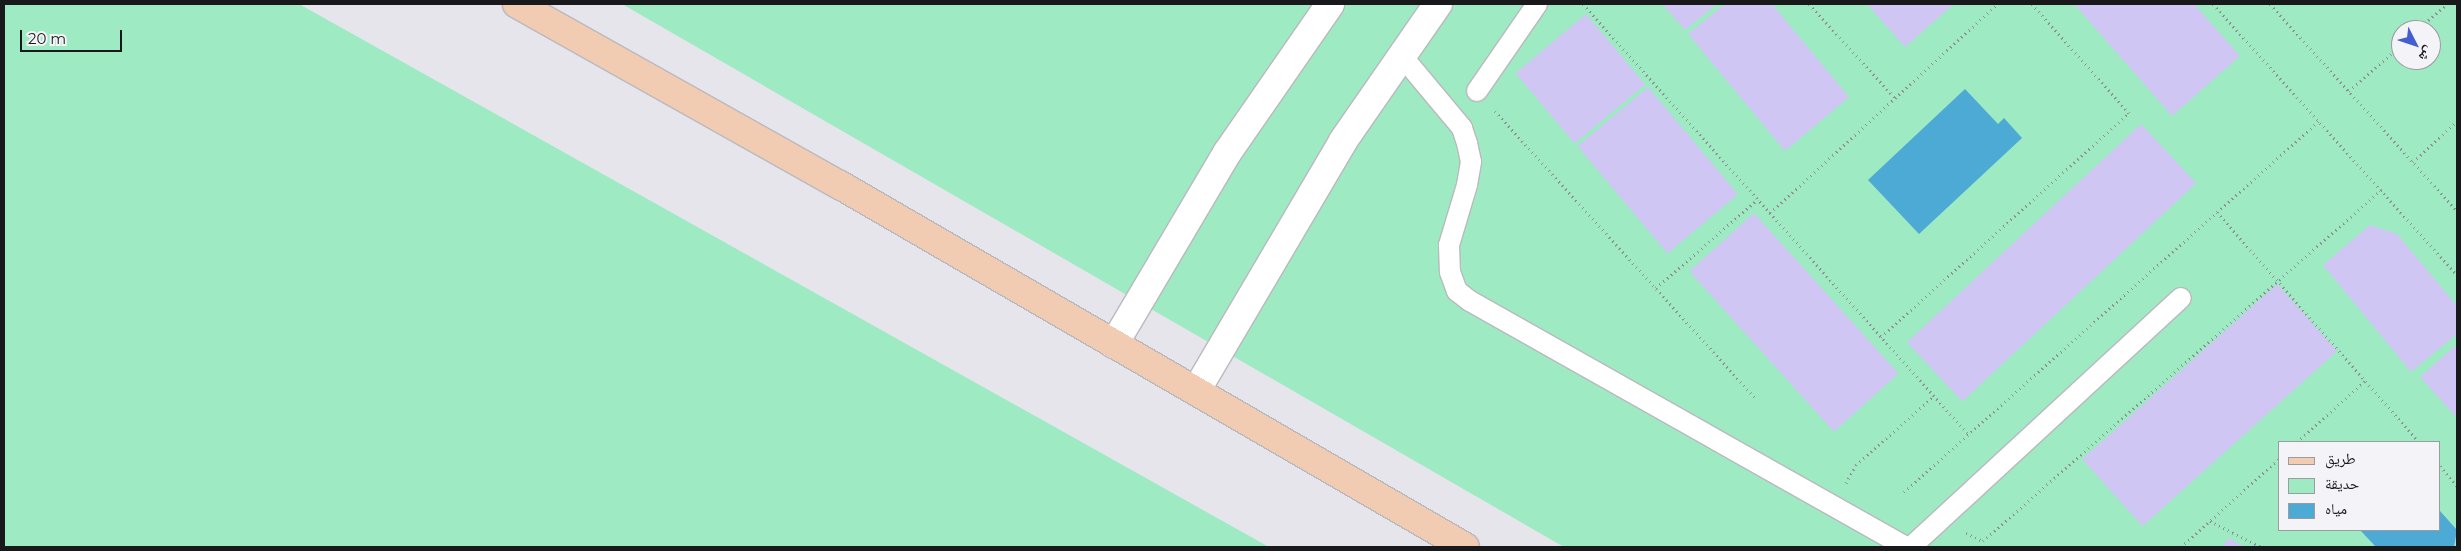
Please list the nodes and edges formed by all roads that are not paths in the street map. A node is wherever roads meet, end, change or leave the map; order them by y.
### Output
1 (517, 4) edge
2 (1330, 4) edge
3 (1438, 4) edge
4 (1537, 4) edge
5 (1402, 56) junction
6 (1477, 91) road end
7 (2181, 298) dead end
8 (1114, 344) junction
9 (1196, 391) junction
10 (1465, 547) edge
11 (1906, 547) edge
12 (1911, 547) edge

1 - 8 main road
2 - 8 street
3 - 5 street
4 - 6 lane
5 - 9 street
5 - 11 lane
7 - 12 lane
8 - 9 main road
9 - 10 main road

